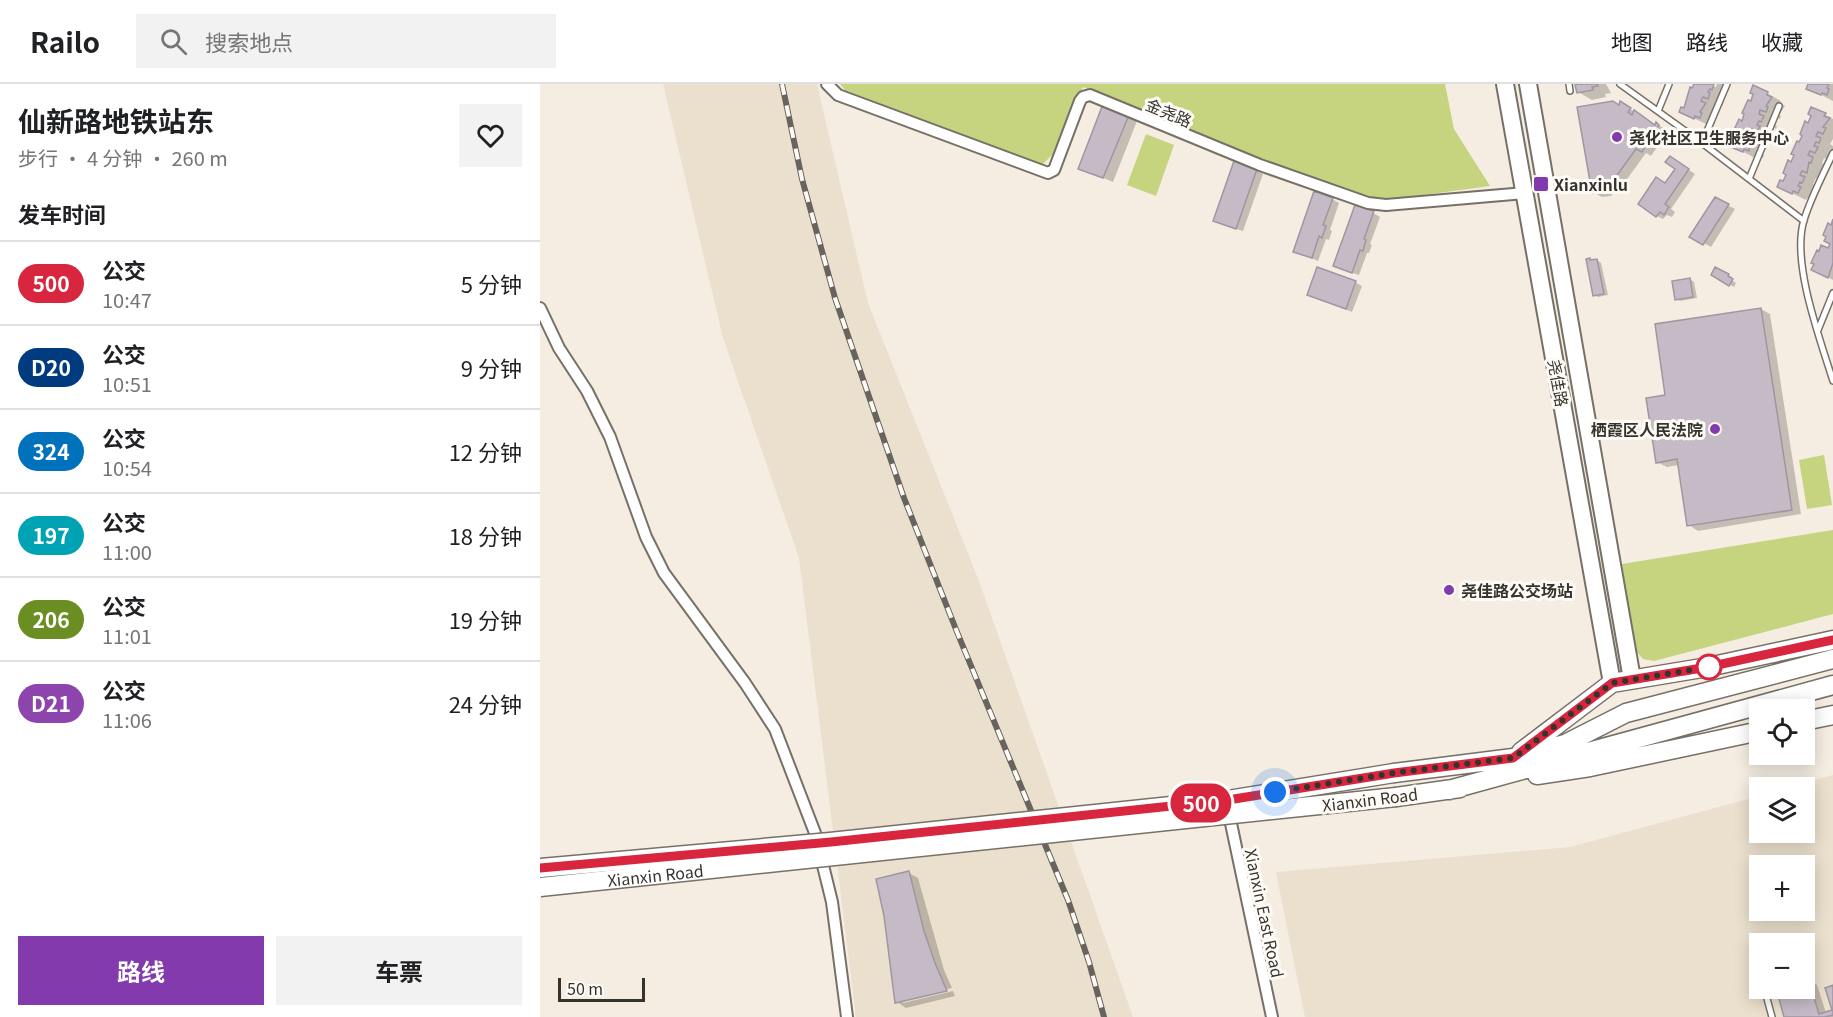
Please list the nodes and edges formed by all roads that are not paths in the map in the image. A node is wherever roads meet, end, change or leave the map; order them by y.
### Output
1 (827, 84) edge
2 (1505, 84) edge
3 (1528, 84) edge
4 (1569, 84) edge
5 (1620, 84) edge
6 (1669, 84) edge
7 (1727, 84) edge
8 (1570, 91) dead end
9 (1779, 106) dead end
10 (1658, 111) junction
11 (1702, 143) junction
12 (1833, 153) edge
13 (1749, 179) junction
14 (1525, 193) junction
15 (1804, 221) junction
16 (1833, 293) edge
17 (540, 308) edge
18 (1818, 330) junction
19 (1833, 381) edge
20 (1833, 640) edge
21 (1833, 659) edge
22 (1632, 679) junction
23 (1612, 683) junction
24 (1833, 685) edge
25 (1833, 715) edge
26 (1815, 719) edge
27 (1749, 733) edge
28 (1513, 758) junction
29 (1449, 790) junction
30 (1229, 814) junction
31 (540, 868) edge
32 (540, 887) edge
33 (1767, 999) edge
34 (847, 1017) edge
35 (1272, 1017) edge
36 (1772, 1017) edge

1 - 14 street, 金尧路
2 - 14 main road, 尧佳路
3 - 22 main road, 尧佳路
4 - 8 lane
5 - 10 lane
6 - 10 lane
7 - 11 lane
9 - 13 lane
10 - 11 lane
11 - 13 lane
12 - 15 lane
13 - 15 lane
14 - 23 main road, 尧佳路
15 - 18 lane
16 - 18 lane
17 - 34 street
18 - 19 lane
20 - 22 main road, Xianxin Road
21 - 28 main road, Xianxin Road
22 - 23 main road, Xianxin Road
23 - 28 main road, Xianxin Road
24 - 29 main road, Xianxin Road
25 - 26 main road
27 - 29 main road, Xianxin Road
28 - 31 main road, Xianxin Road, bridge
29 - 30 main road, Xianxin Road, bridge
30 - 32 main road, Xianxin Road, bridge
30 - 35 street, Xianxin East Road
33 - 36 lane

